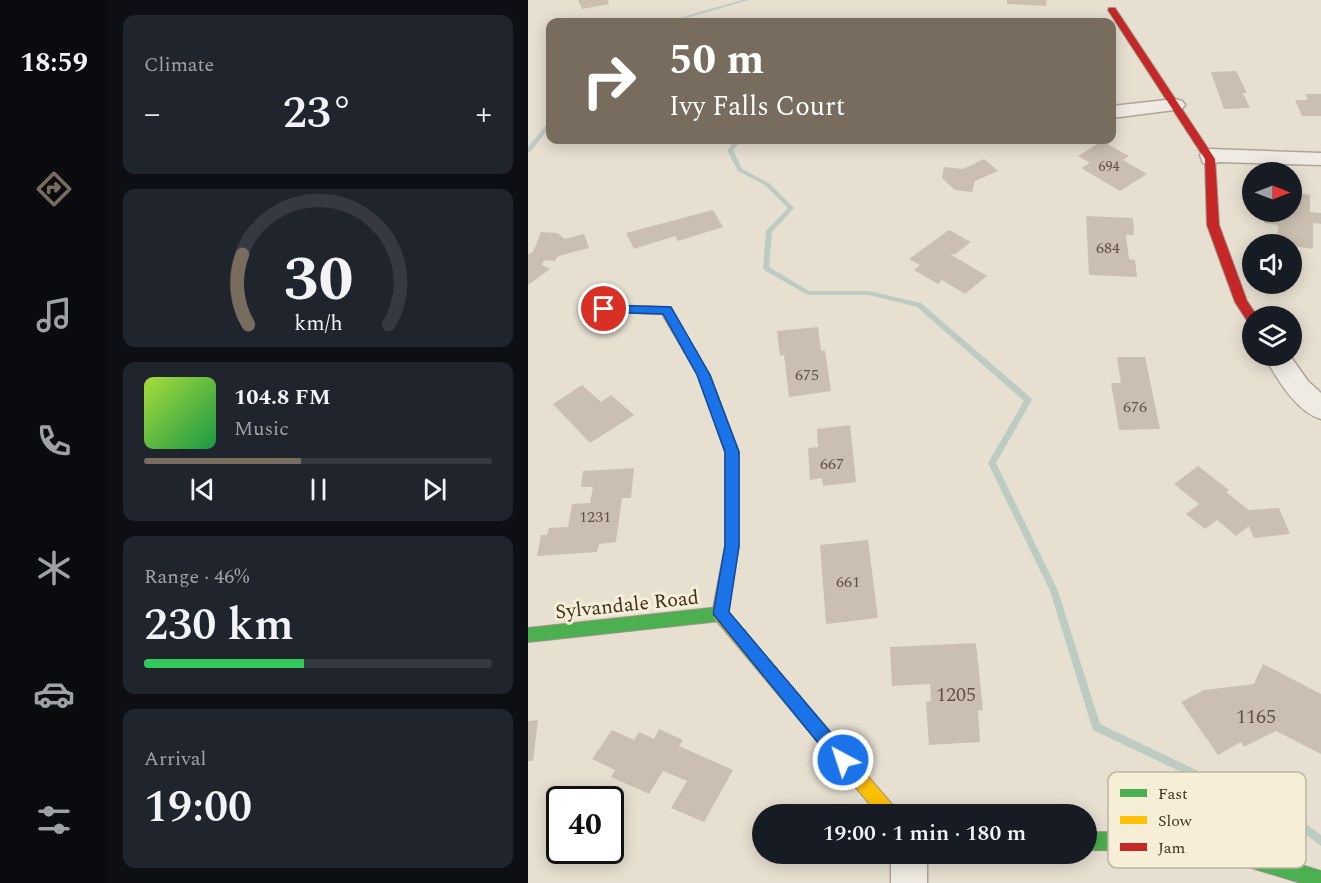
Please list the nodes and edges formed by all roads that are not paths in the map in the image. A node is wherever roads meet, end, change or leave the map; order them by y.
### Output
1 (1112, 10) dead end
2 (1175, 105) junction
3 (1116, 112) edge
4 (1210, 159) junction
5 (1321, 159) edge
6 (1244, 306) edge
7 (604, 309) dead end
8 (1284, 366) edge
9 (1321, 409) edge
10 (720, 614) junction
11 (528, 634) edge
12 (881, 804) edge
13 (909, 864) edge
14 (1282, 868) edge
15 (1321, 880) edge
16 (909, 883) edge

1 - 2 street
2 - 3 street
2 - 4 street
4 - 5 street
4 - 6 street
7 - 10 street
8 - 9 street
10 - 11 street, Sylvandale Road
10 - 12 street, Sylvandale Road
13 - 16 street
14 - 15 street

